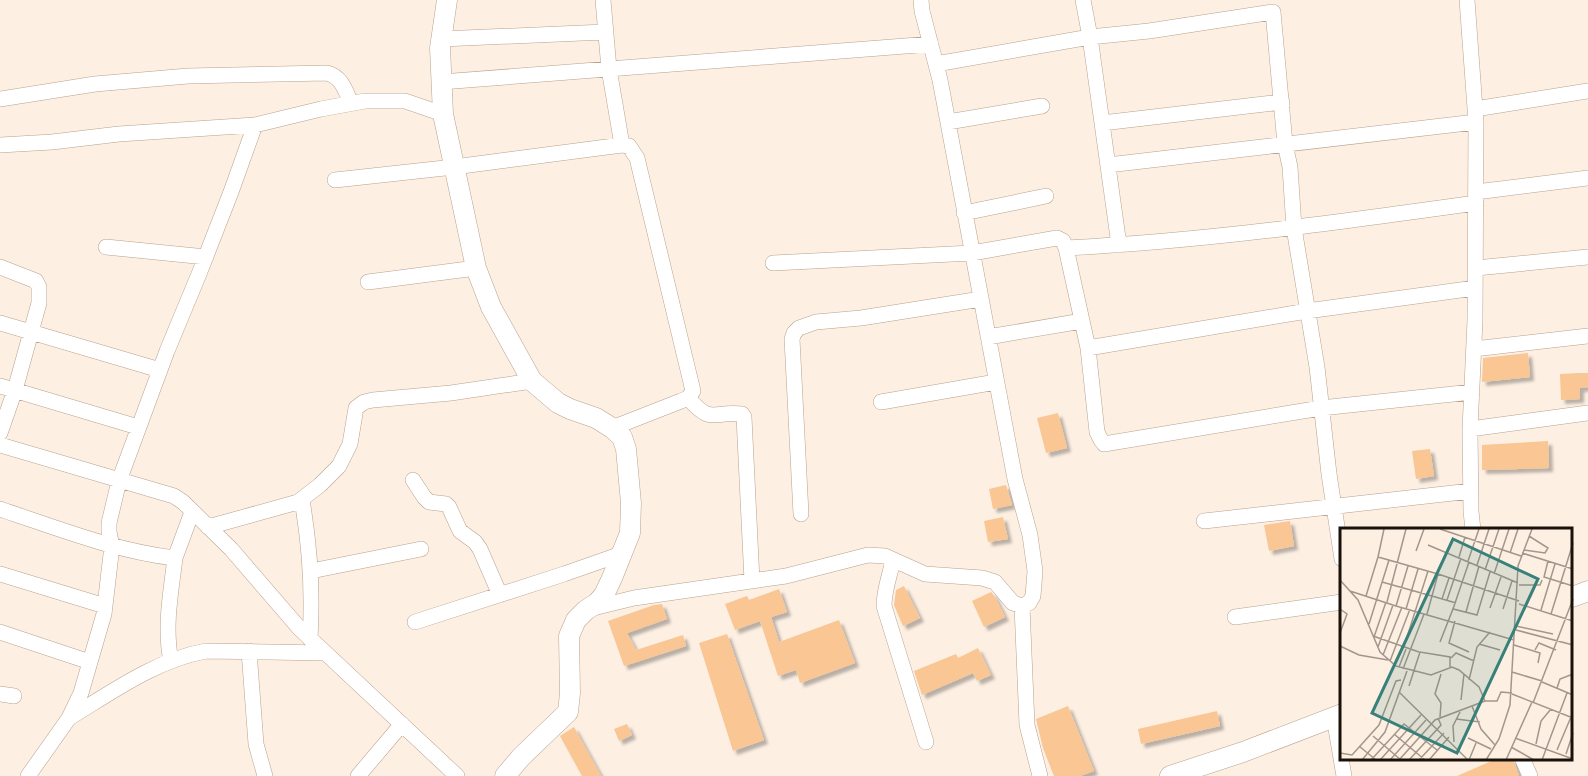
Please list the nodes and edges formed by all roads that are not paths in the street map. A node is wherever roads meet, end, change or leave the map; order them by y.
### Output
1 (447, 0) edge
2 (603, 0) edge
3 (921, 0) edge
4 (1083, 0) edge
5 (1467, 0) edge
6 (1272, 6) edge
7 (605, 32) junction
8 (1090, 37) junction
9 (441, 39) junction
10 (931, 44) junction
11 (936, 64) junction
12 (609, 69) junction
13 (441, 82) junction
14 (1588, 91) edge
15 (0, 99) edge
16 (1282, 102) junction
17 (351, 103) junction
18 (1042, 106) dead end
19 (443, 114) junction
20 (1475, 115) junction
21 (948, 122) junction
22 (1102, 123) junction
23 (255, 126) junction
24 (1286, 144) junction
25 (0, 145) edge
26 (622, 145) junction
27 (1108, 165) junction
28 (454, 167) junction
29 (1588, 178) edge
30 (334, 180) dead end
31 (1046, 196) dead end
32 (1476, 198) junction
33 (964, 213) junction
34 (1294, 228) junction
35 (1119, 246) junction
36 (106, 247) dead end
37 (1066, 248) junction
38 (972, 253) junction
39 (206, 257) junction
40 (1588, 257) edge
41 (772, 263) dead end
42 (0, 267) edge
43 (476, 268) junction
44 (1476, 268) junction
45 (368, 282) dead end
46 (1475, 288) junction
47 (981, 299) junction
48 (1307, 311) junction
49 (1082, 321) junction
50 (0, 323) edge
51 (32, 332) junction
52 (1588, 336) edge
53 (988, 337) junction
54 (1088, 348) junction
55 (1474, 349) junction
56 (160, 370) junction
57 (532, 381) junction
58 (996, 382) junction
59 (0, 386) edge
60 (15, 390) junction
61 (1472, 392) junction
62 (688, 398) junction
63 (881, 402) dead end
64 (1321, 408) junction
65 (1588, 413) edge
66 (138, 427) junction
67 (612, 428) junction
68 (1470, 429) junction
69 (0, 433) edge
70 (0, 445) edge
71 (413, 480) dead end
72 (119, 481) junction
73 (1471, 491) junction
74 (302, 500) junction
75 (1334, 506) junction
76 (0, 509) edge
77 (192, 512) junction
78 (801, 514) dead end
79 (1204, 521) dead end
80 (208, 527) junction
81 (1473, 528) edge
82 (112, 546) junction
83 (1340, 546) edge
84 (421, 549) dead end
85 (621, 554) junction
86 (175, 558) junction
87 (893, 560) junction
88 (311, 571) junction
89 (0, 574) edge
90 (752, 581) junction
91 (1588, 591) edge
92 (500, 595) junction
93 (1573, 597) edge
94 (1340, 602) edge
95 (105, 606) junction
96 (1022, 606) junction
97 (586, 610) junction
98 (1235, 617) dead end
99 (416, 622) dead end
100 (0, 632) edge
101 (310, 639) junction
102 (249, 651) junction
103 (325, 652) junction
104 (171, 661) junction
105 (90, 662) junction
106 (1338, 716) edge
107 (69, 718) junction
108 (402, 724) junction
109 (1340, 736) edge
110 (926, 742) dead end
111 (1342, 761) edge
112 (1523, 761) edge
113 (28, 776) edge
114 (266, 776) edge
115 (358, 776) edge
116 (457, 776) edge
117 (505, 776) edge
118 (1040, 776) edge
119 (1170, 776) edge
120 (1344, 776) edge
121 (1530, 776) edge

1 - 9 main road
2 - 7 street
3 - 10 street
4 - 8 street
5 - 20 street
6 - 8 street
6 - 16 street
7 - 9 street
7 - 12 street
8 - 11 street
8 - 22 street
9 - 13 main road
10 - 11 street
10 - 12 street
11 - 21 street
12 - 13 street
12 - 26 street
13 - 19 main road
14 - 20 street
15 - 17 street
16 - 22 street
16 - 24 street
17 - 19 street
17 - 23 street
18 - 21 street
19 - 28 main road
20 - 24 street
20 - 32 street
21 - 33 street
22 - 27 street
23 - 25 street
23 - 39 street
24 - 27 street
24 - 34 street
26 - 28 street
26 - 62 street
27 - 35 street
28 - 30 street
28 - 43 main road
29 - 32 street
31 - 33 street
32 - 34 street
32 - 44 street
33 - 38 street
34 - 35 street
34 - 48 street
35 - 37 street
36 - 39 street
37 - 38 street
37 - 49 street
38 - 41 street
38 - 47 street
39 - 56 street
40 - 44 street
42 - 51 street
43 - 45 street
43 - 57 main road
44 - 46 street
46 - 48 street
46 - 55 street
47 - 53 street
47 - 78 street
48 - 54 street
48 - 64 street
49 - 53 street
49 - 54 street
50 - 51 street
51 - 56 street
51 - 60 street
52 - 55 street
53 - 58 street
54 - 64 street
55 - 61 street
56 - 66 street
57 - 67 main road
57 - 74 street
58 - 63 street
58 - 96 street
59 - 60 street
60 - 66 street
60 - 69 street
61 - 64 street
61 - 68 street
62 - 67 street
62 - 90 street
64 - 75 street
65 - 68 street
66 - 72 street
67 - 85 main road
68 - 73 street
70 - 72 street
71 - 92 street
72 - 77 street
72 - 82 street
73 - 75 street
73 - 81 street
74 - 80 street
74 - 88 street
75 - 79 street
75 - 83 street
76 - 82 street
77 - 80 street
77 - 86 street
80 - 101 street
82 - 86 street
82 - 95 street
84 - 88 street
85 - 92 street
85 - 97 main road
86 - 104 street
87 - 90 street
87 - 96 street
87 - 110 street
88 - 101 street
89 - 95 street
90 - 97 street
91 - 93 main road
92 - 99 street
94 - 98 street
95 - 105 street
96 - 118 street
97 - 117 main road
100 - 105 street
101 - 103 street
102 - 103 street
102 - 104 street
102 - 114 street
103 - 108 street
104 - 107 street
105 - 107 street
106 - 109 street
106 - 119 main road
107 - 113 street
108 - 115 street
108 - 116 street
111 - 120 street
112 - 121 street

